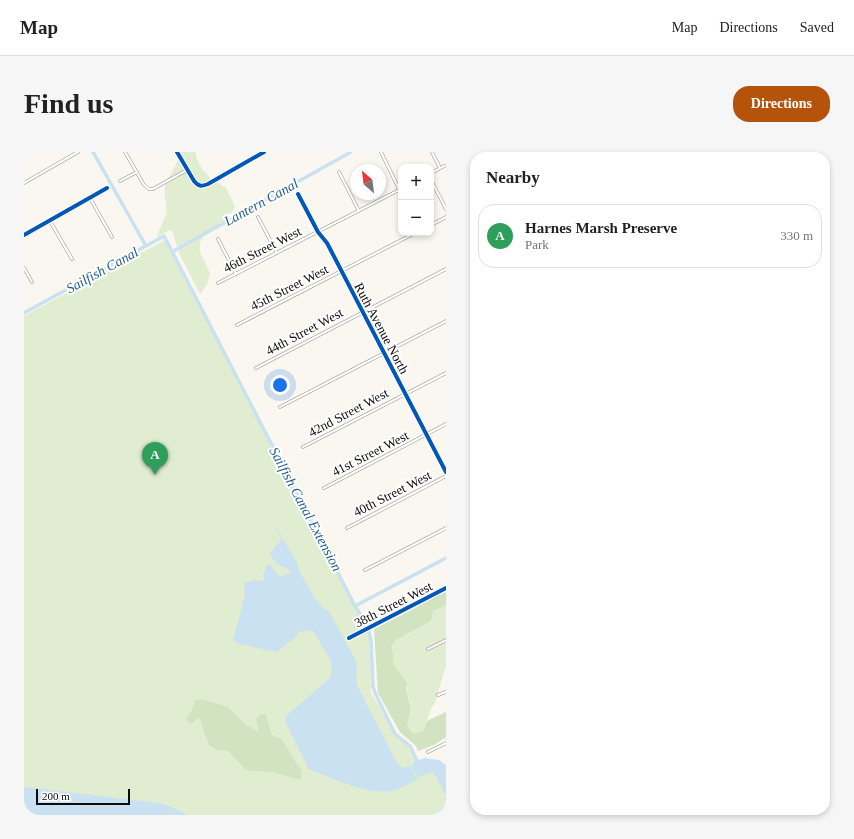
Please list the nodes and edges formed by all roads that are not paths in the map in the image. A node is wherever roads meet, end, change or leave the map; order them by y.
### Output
1 (78, 152) edge
2 (125, 152) edge
3 (177, 152) edge
4 (264, 152) edge
5 (381, 152) edge
6 (432, 152) edge
7 (446, 165) edge
8 (440, 168) junction
9 (188, 170) junction
10 (434, 171) edge
11 (137, 172) junction
12 (339, 172) dead end
13 (120, 181) dead end
14 (24, 183) edge
15 (398, 185) edge
16 (434, 186) edge
17 (107, 188) dead end
18 (398, 190) edge
19 (298, 194) dead end
20 (90, 198) junction
21 (446, 209) edge
22 (359, 211) junction
23 (258, 217) dead end
24 (446, 217) edge
25 (50, 221) junction
26 (434, 223) edge
27 (318, 232) junction
28 (24, 236) edge
29 (409, 236) edge
30 (112, 237) dead end
31 (218, 239) dead end
32 (277, 253) junction
33 (72, 259) dead end
34 (24, 268) edge
35 (446, 269) edge
36 (341, 271) junction
37 (236, 274) junction
38 (32, 282) dead end
39 (218, 283) dead end
40 (362, 312) junction
41 (446, 321) edge
42 (237, 325) dead end
43 (383, 353) junction
44 (256, 368) dead end
45 (446, 372) edge
46 (405, 394) junction
47 (280, 406) dead end
48 (446, 424) edge
49 (426, 435) junction
50 (303, 447) dead end
51 (446, 472) edge
52 (446, 476) edge
53 (324, 488) dead end
54 (347, 528) dead end
55 (446, 528) edge
56 (365, 570) dead end
57 (446, 588) edge
58 (349, 638) dead end
59 (446, 640) edge
60 (428, 649) dead end
61 (446, 692) edge
62 (438, 695) dead end
63 (446, 743) edge
64 (428, 752) dead end

1 - 14 street
2 - 11 street
3 - 9 street
4 - 9 street
5 - 15 street
6 - 8 street
7 - 8 street
8 - 10 street
9 - 11 street
11 - 13 street
12 - 22 street
16 - 21 street
17 - 20 street
18 - 22 street, 46th Street West
19 - 27 street, Ruth Avenue North
20 - 25 street
20 - 30 street
22 - 27 street, 46th Street West
23 - 32 street
24 - 26 street
25 - 28 street
25 - 33 street
27 - 32 street, 46th Street West
27 - 36 street, Ruth Avenue North
29 - 36 street, 45th Street West
31 - 37 street
32 - 37 street, 46th Street West
34 - 38 street
35 - 40 street, 44th Street West
36 - 40 street, Ruth Avenue North
36 - 42 street, 45th Street West
37 - 39 street, 46th Street West
40 - 43 street, Ruth Avenue North
40 - 44 street, 44th Street West
41 - 43 street
43 - 46 street, Ruth Avenue North
43 - 47 street
45 - 46 street, 42nd Street West
46 - 49 street, Ruth Avenue North
46 - 50 street, 42nd Street West
48 - 49 street, 41st Street West
49 - 51 street, Ruth Avenue North
49 - 53 street, 41st Street West
52 - 54 street, 40th Street West
55 - 56 street
57 - 58 street, 38th Street West
59 - 60 street
61 - 62 street
63 - 64 street

